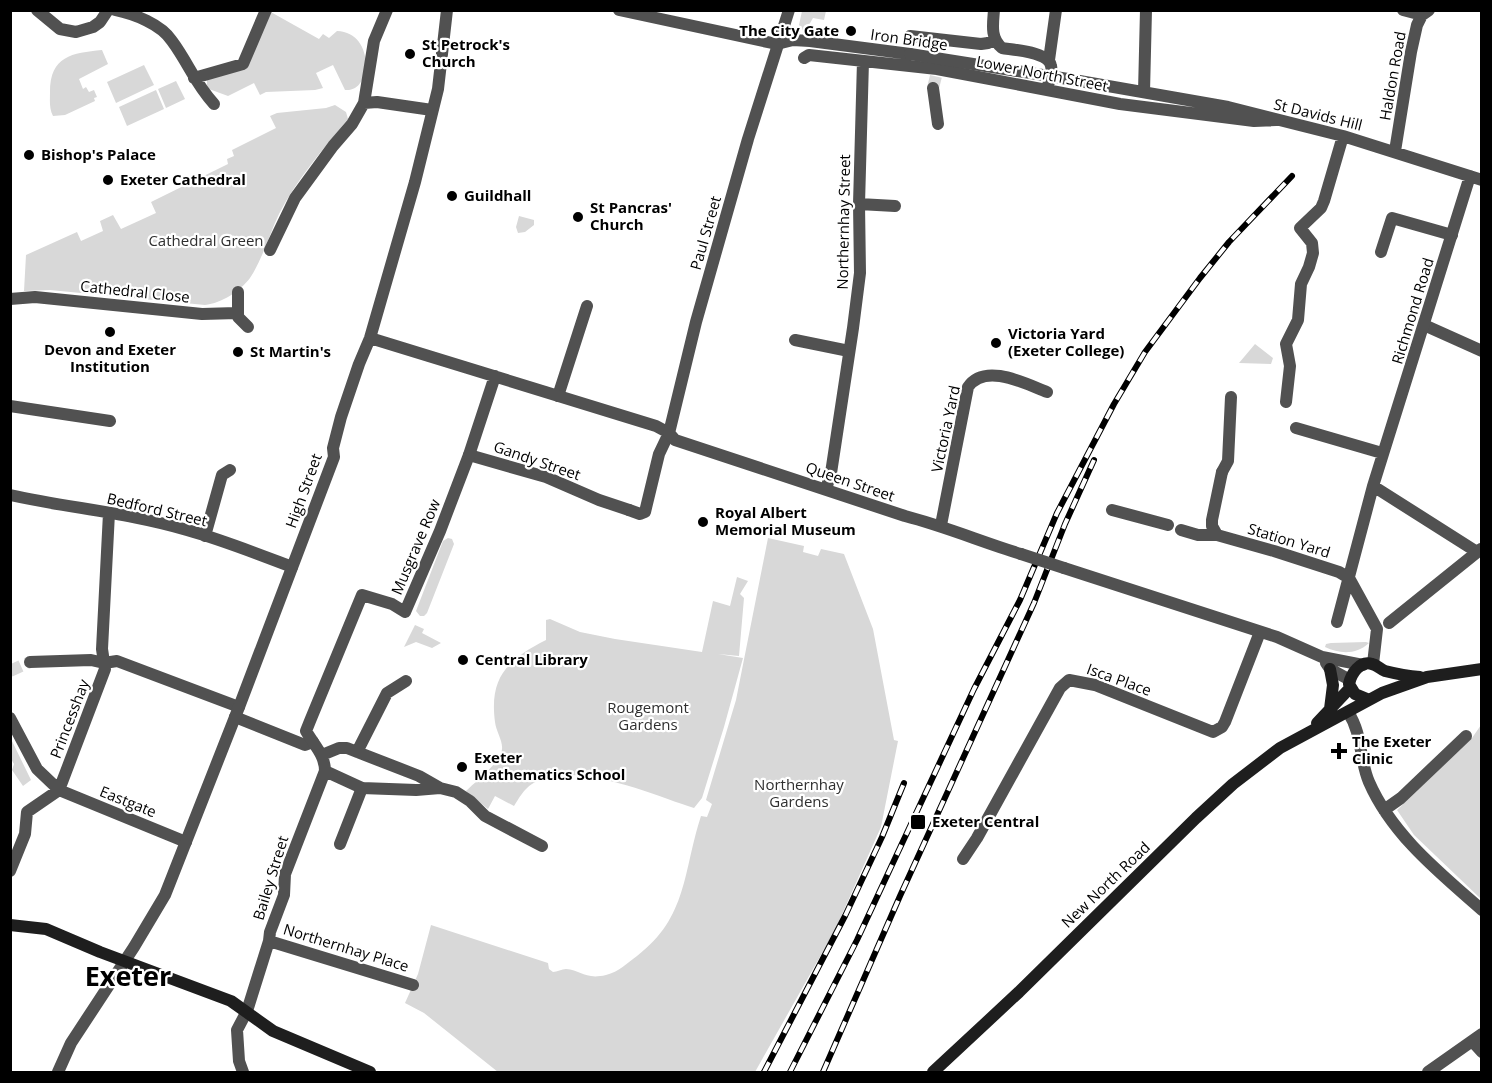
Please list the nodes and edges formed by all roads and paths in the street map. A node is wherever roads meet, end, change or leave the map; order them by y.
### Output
1 (37, 10) edge
2 (108, 10) edge
3 (115, 10) edge
4 (266, 10) edge
5 (387, 10) edge
6 (447, 10) edge
7 (619, 10) edge
8 (789, 10) edge
9 (994, 10) edge
10 (1056, 10) edge
11 (1146, 10) edge
12 (1403, 10) edge
13 (1425, 13) edge
14 (910, 36) dead end
15 (994, 39) junction
16 (777, 44) junction
17 (804, 58) dead end
18 (1049, 60) junction
19 (863, 61) junction
20 (194, 78) junction
21 (935, 78) junction
22 (1047, 90) junction
23 (1144, 92) junction
24 (364, 103) junction
25 (214, 104) dead end
26 (432, 110) junction
27 (1276, 120) junction
28 (938, 124) dead end
29 (1343, 136) junction
30 (1395, 151) junction
31 (1476, 178) edge
32 (859, 204) junction
33 (895, 206) dead end
34 (1452, 235) junction
35 (270, 250) dead end
36 (1381, 252) dead end
37 (238, 292) dead end
38 (10, 299) edge
39 (587, 306) dead end
40 (237, 313) junction
41 (1424, 325) junction
42 (249, 327) dead end
43 (370, 338) junction
44 (795, 340) dead end
45 (849, 351) junction
46 (1482, 351) edge
47 (495, 376) junction
48 (1047, 392) dead end
49 (558, 396) junction
50 (1232, 397) dead end
51 (1286, 402) dead end
52 (10, 406) edge
53 (110, 421) dead end
54 (1296, 428) dead end
55 (669, 433) junction
56 (1382, 453) junction
57 (469, 455) junction
58 (230, 470) dead end
59 (1372, 486) junction
60 (826, 489) junction
61 (10, 495) edge
62 (629, 510) joint
63 (1112, 510) dead end
64 (109, 513) junction
65 (941, 525) junction
66 (1168, 525) dead end
67 (1181, 530) dead end
68 (1217, 535) junction
69 (205, 536) junction
70 (1479, 550) edge
71 (292, 567) junction
72 (1350, 578) junction
73 (1337, 622) dead end
74 (1389, 623) dead end
75 (1260, 632) junction
76 (1322, 657) junction
77 (30, 662) tunnel mouth
78 (104, 663) junction
79 (1373, 666) junction
80 (1330, 669) junction
81 (1482, 669) edge
82 (1427, 677) junction
83 (406, 681) dead end
84 (1350, 684) junction
85 (1382, 693) junction
86 (1367, 699) junction
87 (1330, 710) junction
88 (237, 712) junction
89 (1348, 712) junction
90 (10, 718) edge
91 (1310, 730) junction
92 (1466, 736) dead end
93 (313, 742) junction
94 (357, 752) junction
95 (322, 755) junction
96 (325, 771) junction
97 (362, 788) junction
98 (440, 789) junction
99 (59, 790) junction
100 (1384, 810) junction
101 (186, 842) junction
102 (340, 844) dead end
103 (542, 846) dead end
104 (963, 859) dead end
105 (10, 872) edge
106 (1482, 910) edge
107 (10, 925) edge
108 (269, 941) junction
109 (124, 961) junction
110 (413, 985) dead end
111 (247, 1011) junction
112 (1477, 1038) edge
113 (1482, 1052) edge
114 (58, 1072) edge
115 (243, 1072) edge
116 (370, 1072) edge
117 (933, 1072) edge
118 (1428, 1072) edge

1 - 2 street
3 - 20 street
4 - 20 street
5 - 24 street
6 - 26 street, High Street
7 - 16 street, Iron Bridge
8 - 16 street, Paul Street
9 - 15 street
10 - 18 street
11 - 23 street
12 - 13 street
13 - 30 street, Haldon Road
14 - 15 street
15 - 18 street
16 - 23 street, Iron Bridge, bridge
16 - 55 street, Paul Street
17 - 19 street, Lower North Street
18 - 22 street
19 - 21 street, Lower North Street
19 - 32 street, Northernhay Street
20 - 25 street
21 - 22 street, Lower North Street
21 - 28 street
22 - 27 street, Lower North Street
23 - 27 street, St Davids Hill
24 - 26 street
24 - 35 street
26 - 43 street, High Street
27 - 29 street, St Davids Hill
29 - 30 street, St Davids Hill
29 - 51 street
30 - 31 street, St Davids Hill
31 - 34 street, Richmond Road
32 - 33 street
32 - 45 street, Northernhay Street
34 - 36 street
34 - 41 street, Richmond Road
37 - 40 street
38 - 40 street, Cathedral Close
39 - 49 street
40 - 42 street
41 - 46 street
41 - 56 street, Richmond Road
43 - 47 street, Queen Street
43 - 71 street, High Street
44 - 45 street
45 - 60 street, Northernhay Street
47 - 49 street, Queen Street
47 - 57 street
48 - 65 street, Victoria Yard
49 - 55 street, Queen Street
50 - 68 street
52 - 53 street
54 - 56 street
55 - 60 street, Queen Street
55 - 62 street, Paul Street
56 - 59 street, Richmond Road
57 - 62 street, Gandy Street
57 - 93 street, Musgrave Row
58 - 69 street
59 - 70 street
59 - 72 street, Richmond Road
60 - 65 street, Queen Street
61 - 64 street, Bedford Street
63 - 66 street
64 - 69 street, Bedford Street
64 - 78 street, Princesshay
65 - 75 street, Queen Street, bridge
67 - 68 street, Station Yard
68 - 72 street, Station Yard
69 - 71 street, Bedford Street
70 - 74 street
71 - 88 street, High Street
72 - 73 street, Richmond Road
72 - 79 street
75 - 76 street, Queen Street
75 - 104 street, Isca Place
76 - 79 street, Queen Street
76 - 80 street
77 - 78 street
78 - 88 street
78 - 99 street, Princesshay
79 - 82 main road, New North Road
79 - 84 main road, New North Road
79 - 85 main road
80 - 84 street
80 - 87 main road
81 - 82 main road, New North Road
82 - 85 main road, New North Road
83 - 94 street
84 - 86 main road
84 - 87 main road, New North Road
85 - 86 main road, New North Road
86 - 89 main road, New North Road
87 - 91 main road, New North Road
88 - 93 street
88 - 101 street, High Street
89 - 91 main road, New North Road
89 - 100 street
90 - 99 street
91 - 117 main road, New North Road
92 - 100 street
93 - 95 street
94 - 95 street
94 - 98 street
95 - 96 street
96 - 97 street
96 - 108 street, Bailey Street
97 - 98 street
97 - 102 street
98 - 103 street
99 - 101 street, Eastgate
99 - 105 street
100 - 106 street
101 - 109 street, High Street
107 - 109 main road
108 - 110 street, Northernhay Place
108 - 111 street, Bailey Street
109 - 111 main road
109 - 114 street, High Street
111 - 115 street, Bailey Street
111 - 116 main road
112 - 113 street
112 - 118 street

